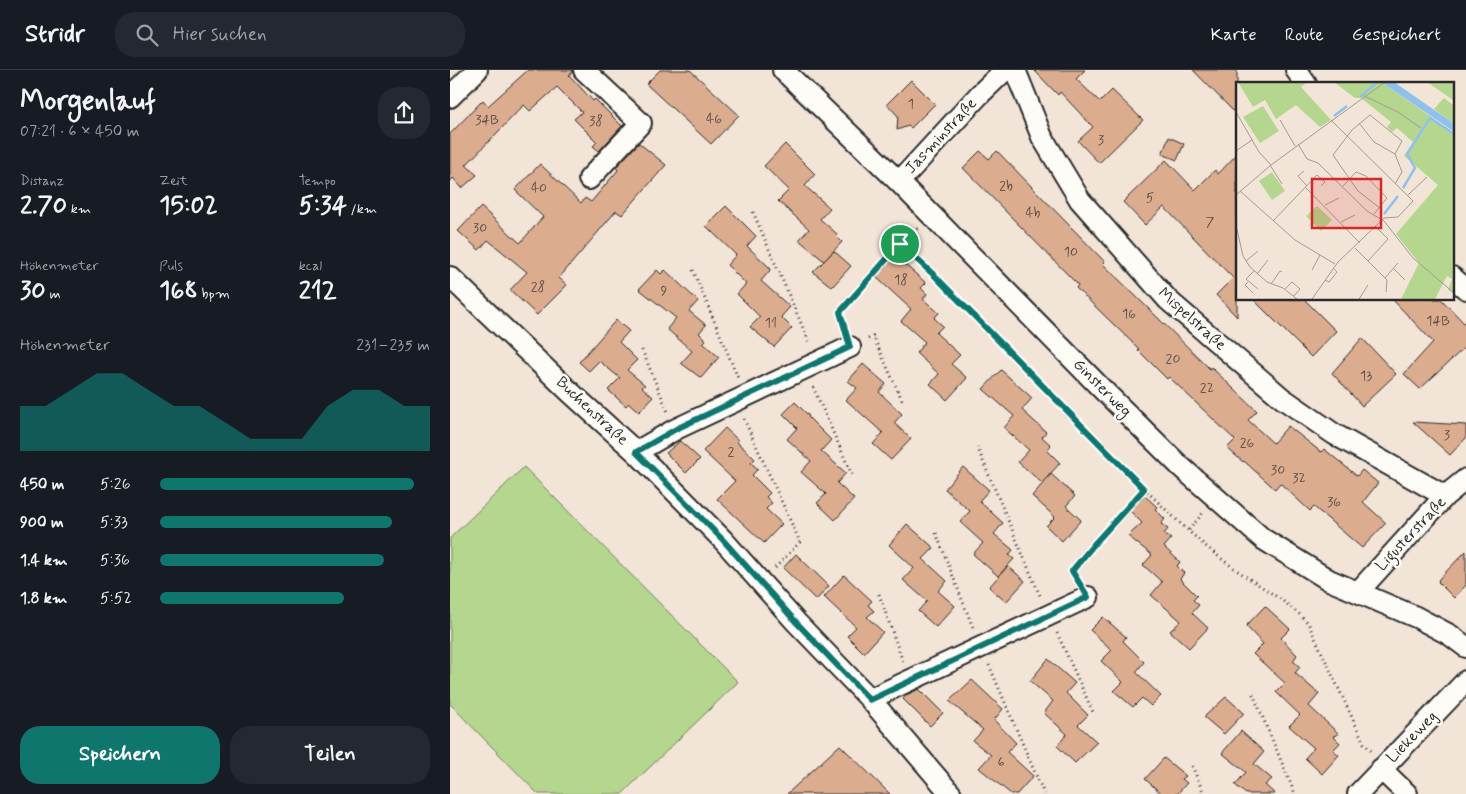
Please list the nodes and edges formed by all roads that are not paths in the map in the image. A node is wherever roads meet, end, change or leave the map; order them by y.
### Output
1 (477, 70) edge
2 (584, 70) edge
3 (784, 70) edge
4 (1005, 70) edge
5 (1015, 70) edge
6 (1296, 70) edge
7 (1305, 82) edge
8 (450, 97) edge
9 (589, 179) dead end
10 (899, 182) junction
11 (450, 277) edge
12 (1454, 279) edge
13 (1466, 289) edge
14 (850, 347) road end
15 (636, 452) junction
16 (1466, 479) edge
17 (1445, 496) junction
18 (1358, 592) junction
19 (1088, 597) road end
20 (1466, 647) edge
21 (1466, 681) edge
22 (870, 700) junction
23 (1383, 767) junction
24 (951, 794) edge
25 (1358, 794) edge
26 (1408, 794) edge

1 - 8 street
2 - 9 street
3 - 10 street, Ginsterweg
4 - 10 street, Jasminstraße
5 - 17 street, Mispelstraße
6 - 7 street
10 - 18 street, Ginsterweg
11 - 15 street, Buchenstraße
12 - 13 street
14 - 15 street
15 - 22 street, Buchenstraße
16 - 17 street, Ligusterstraße
17 - 18 street, Ligusterstraße
18 - 20 street, Ginsterweg
19 - 22 street
21 - 23 street, Liekeweg
22 - 24 street, Buchenstraße
23 - 25 street, Liekeweg
23 - 26 street

